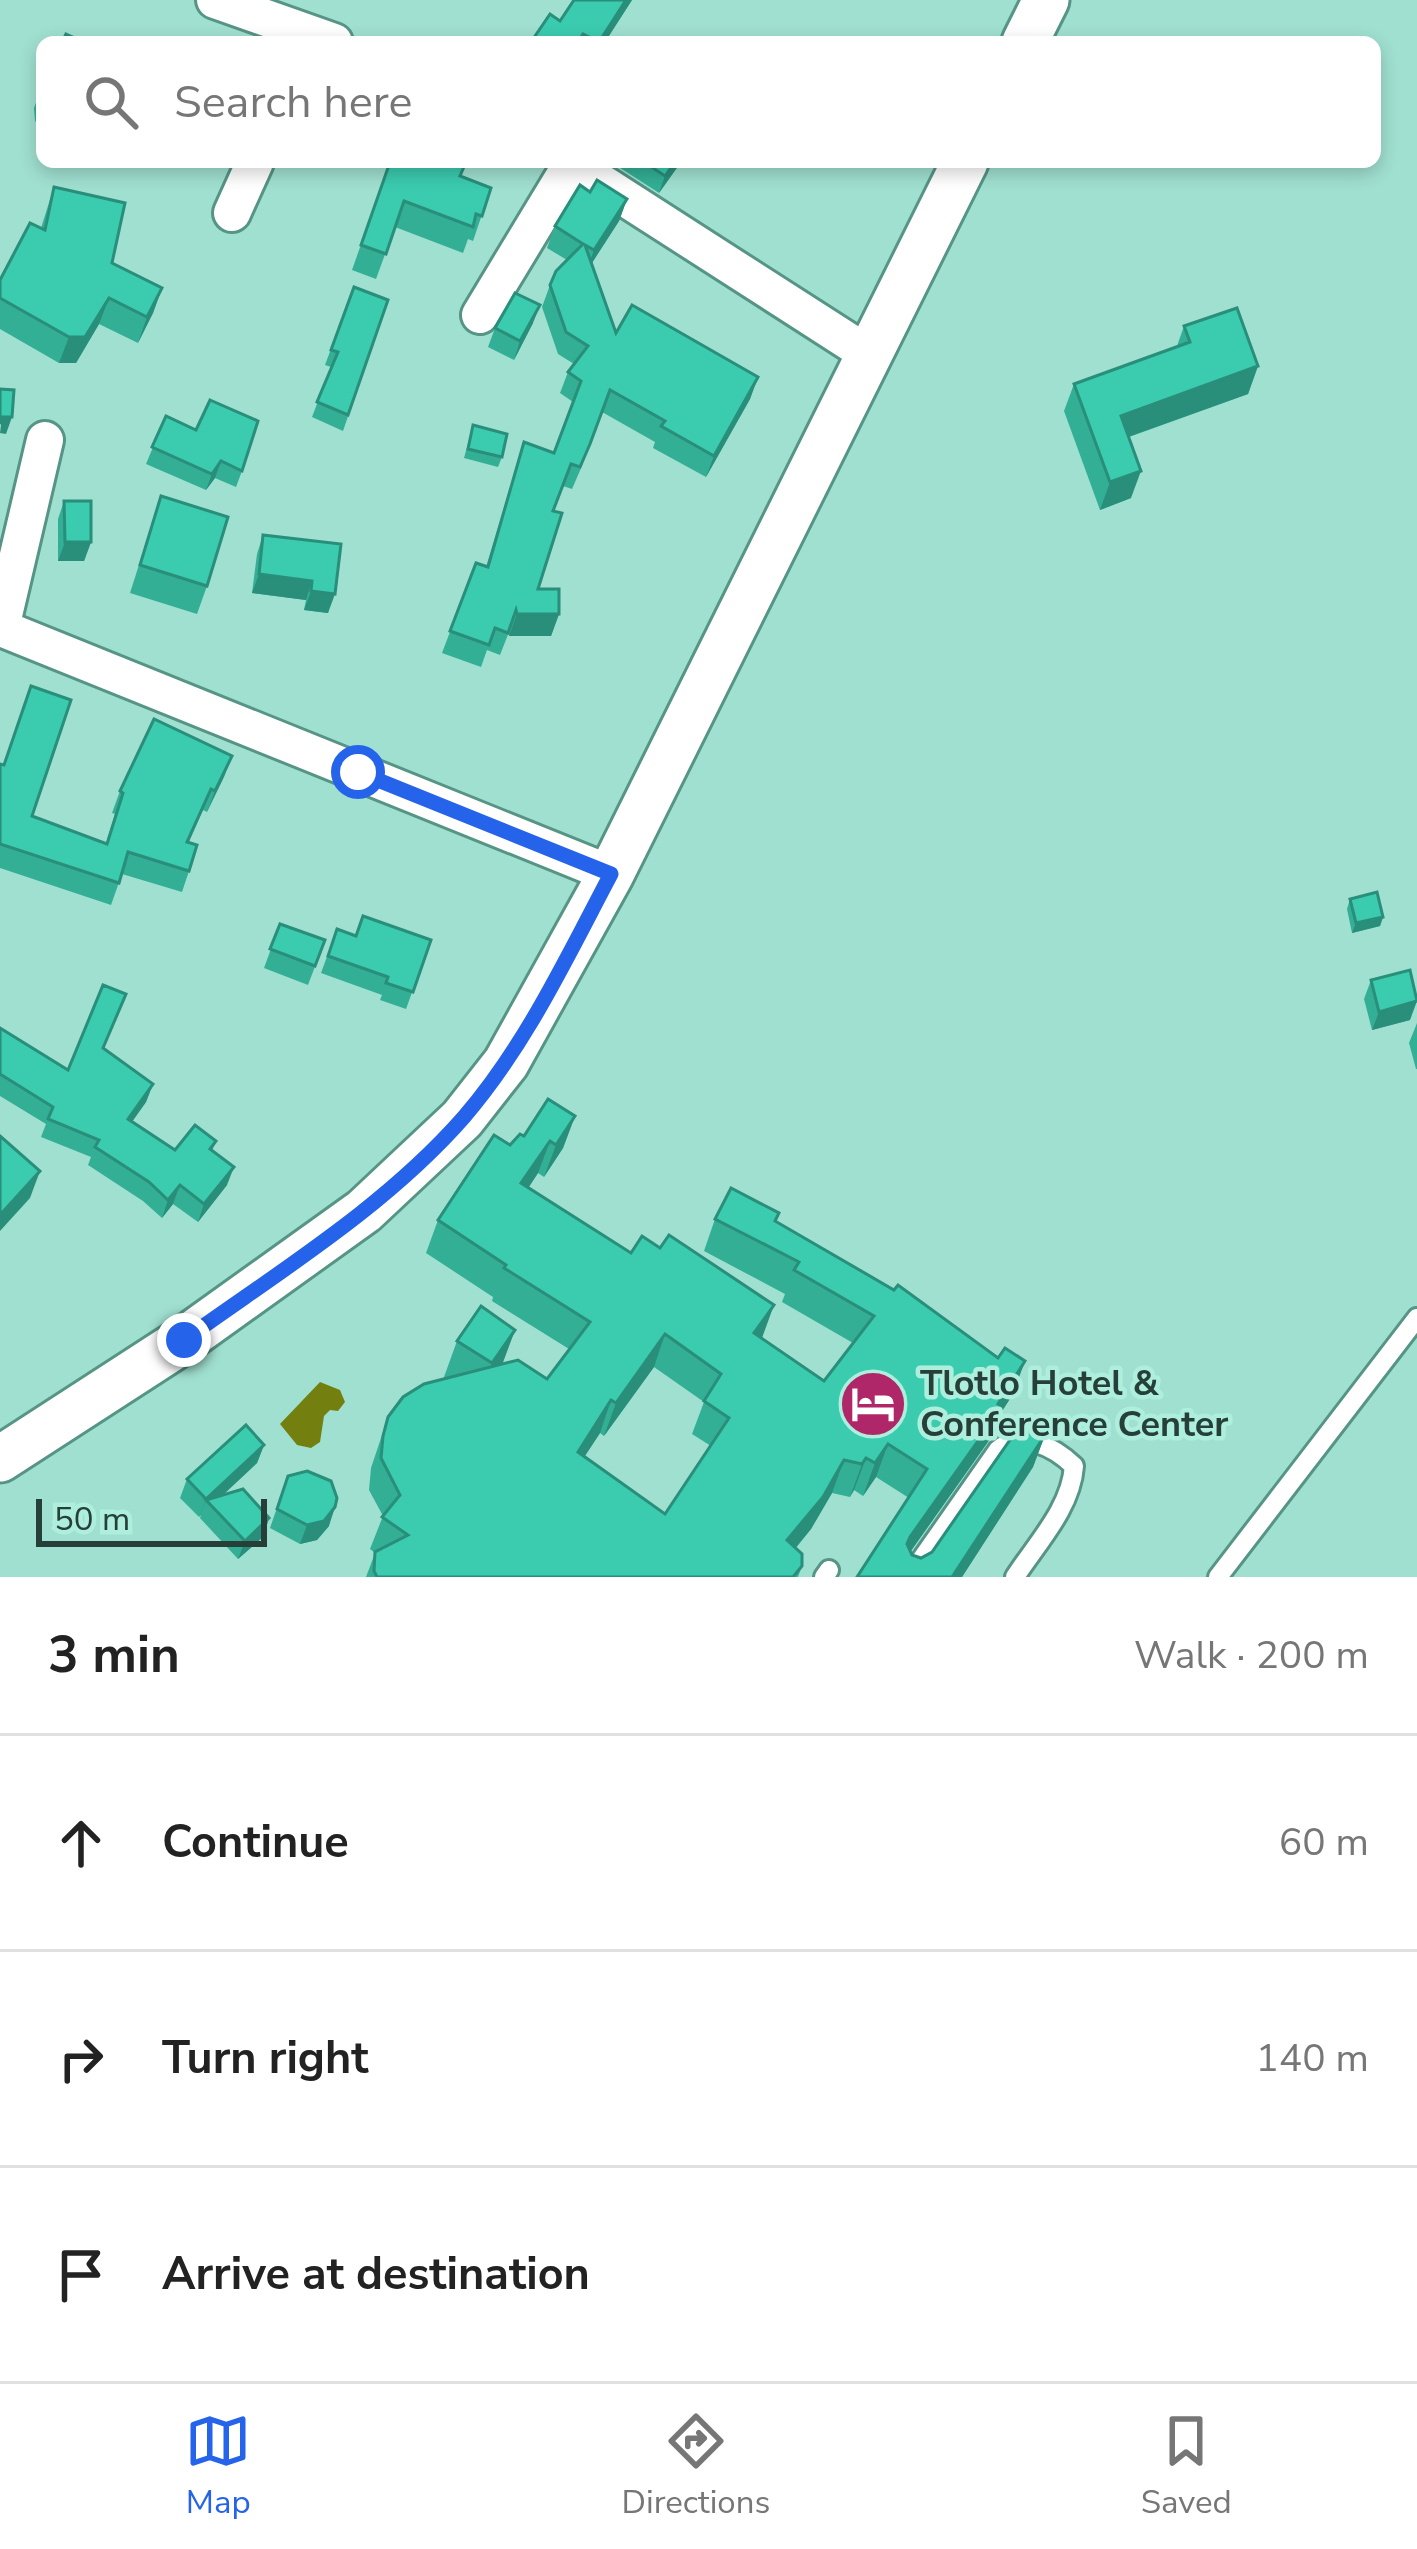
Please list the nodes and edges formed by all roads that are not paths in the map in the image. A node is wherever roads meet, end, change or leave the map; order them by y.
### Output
1 (214, 0) edge
2 (1046, 0) edge
3 (312, 36) edge
4 (1028, 36) edge
5 (252, 168) edge
6 (567, 168) edge
7 (578, 168) edge
8 (962, 168) edge
9 (232, 213) dead end
10 (480, 315) dead end
11 (868, 354) junction
12 (44, 440) dead end
13 (0, 628) edge
14 (611, 874) junction
15 (1417, 1318) edge
16 (0, 1459) edge
17 (909, 1577) edge
18 (1015, 1577) edge
19 (1218, 1577) edge

1 - 3 street
2 - 4 street
5 - 9 street
6 - 10 street
7 - 11 street
8 - 11 street
11 - 14 street
12 - 13 street
13 - 14 street
14 - 16 street
15 - 19 lane
17 - 18 lane

